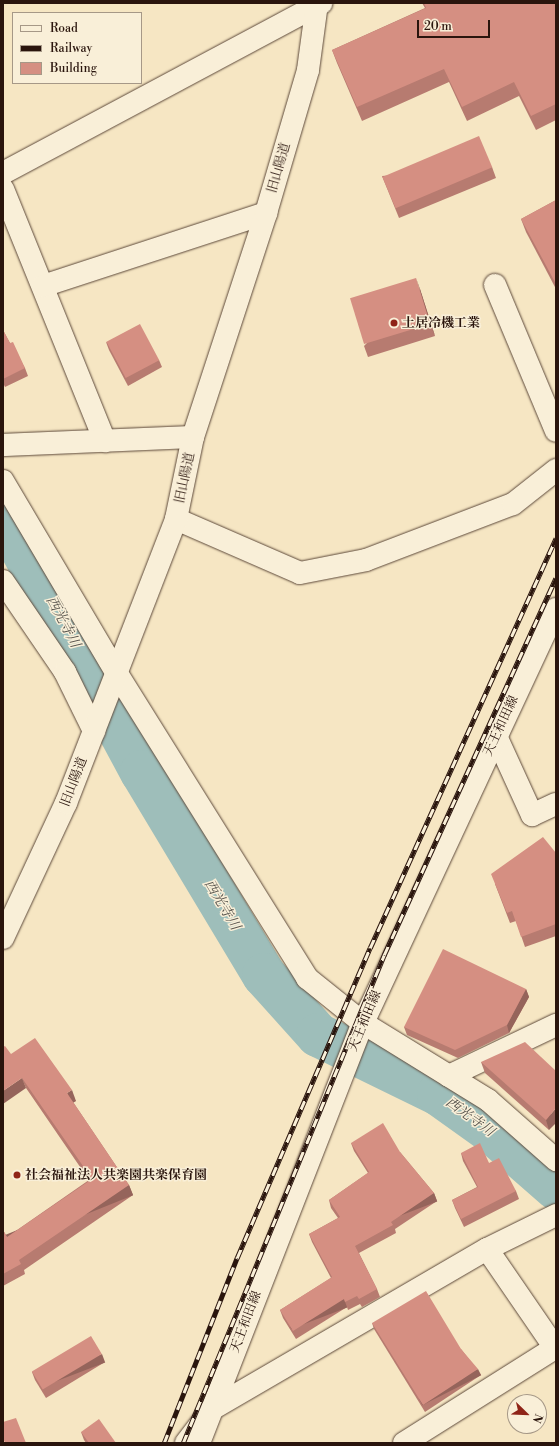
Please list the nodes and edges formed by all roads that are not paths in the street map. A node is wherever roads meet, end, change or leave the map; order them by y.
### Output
1 (319, 4) edge
2 (3, 173) edge
3 (3, 189) edge
4 (266, 213) junction
5 (494, 285) dead end
6 (43, 286) junction
7 (556, 431) edge
8 (193, 437) junction
9 (105, 441) junction
10 (3, 445) edge
11 (556, 470) edge
12 (3, 481) edge
13 (176, 519) junction
14 (3, 581) edge
15 (556, 609) edge
16 (116, 672) junction
17 (94, 731) junction
18 (496, 736) junction
19 (556, 804) edge
20 (3, 938) edge
21 (364, 1023) junction
22 (556, 1025) edge
23 (449, 1076) junction
24 (556, 1160) edge
25 (556, 1215) edge
26 (487, 1249) junction
27 (212, 1409) junction
28 (186, 1443) edge
29 (199, 1443) edge
30 (404, 1443) edge

1 - 2 street
1 - 4 street, 旧山陽道
3 - 6 street
4 - 6 street
4 - 8 street, 旧山陽道
5 - 7 street
6 - 9 street
8 - 9 street
8 - 13 street, 旧山陽道
9 - 10 street
11 - 13 street
12 - 16 street
13 - 16 street, 旧山陽道
14 - 17 street
15 - 18 street, 天王和田線
16 - 17 street, 旧山陽道
16 - 21 street
17 - 20 street, 旧山陽道
18 - 19 street
18 - 21 street, 天王和田線
21 - 23 street
21 - 27 street, 天王和田線
22 - 23 street
23 - 24 street
25 - 26 street
26 - 27 street
26 - 30 street
27 - 28 street
27 - 29 street, 天王和田線

